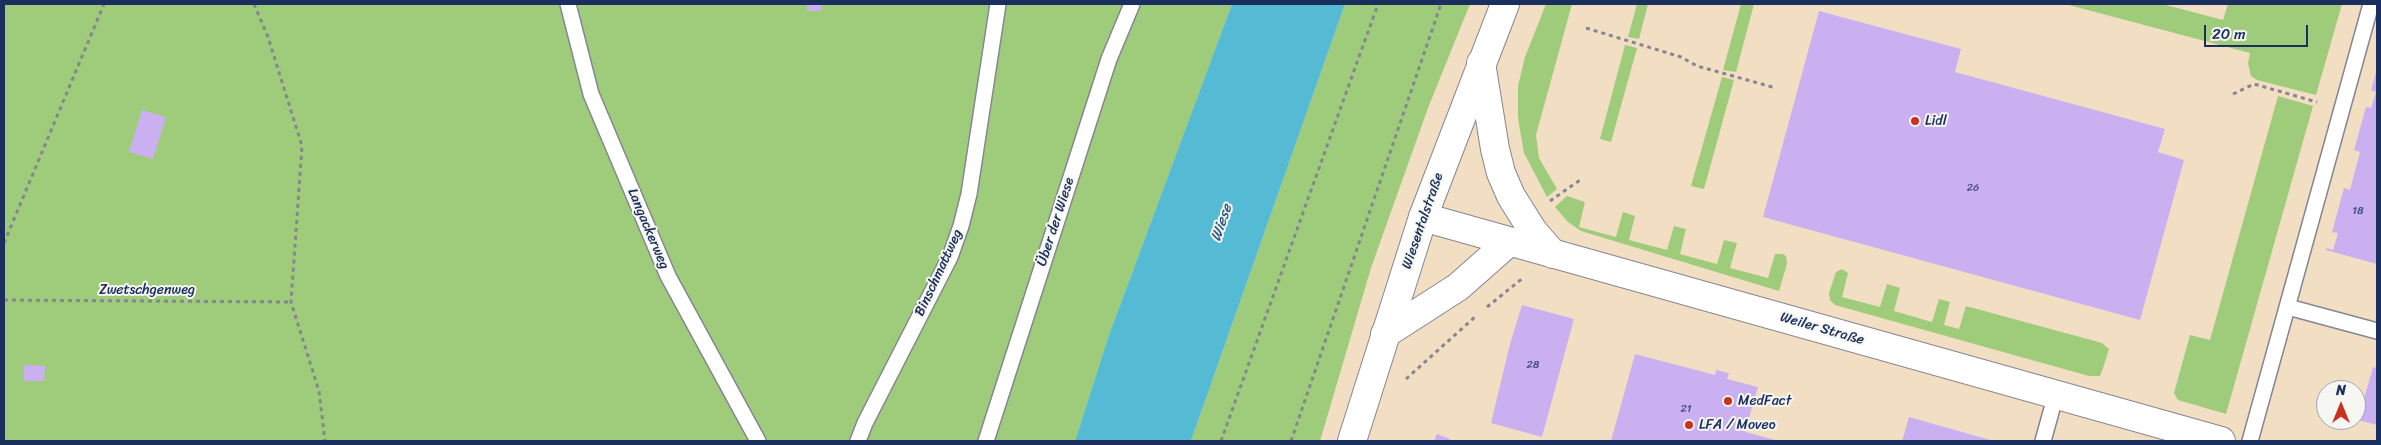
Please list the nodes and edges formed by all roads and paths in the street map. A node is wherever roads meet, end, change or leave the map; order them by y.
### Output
1 (104, 4) edge
2 (254, 4) edge
3 (568, 4) edge
4 (998, 4) edge
5 (1132, 4) edge
6 (1378, 4) edge
7 (1441, 4) edge
8 (1504, 4) edge
9 (2371, 4) edge
10 (1586, 28) dead end
11 (1482, 63) junction
12 (1776, 88) dead end
13 (2233, 94) dead end
14 (2342, 110) junction
15 (1580, 180) dead end
16 (1550, 201) dead end
17 (1423, 217) junction
18 (1509, 242) junction
19 (4, 243) edge
20 (1553, 254) junction
21 (1516, 284) dead end
22 (4, 300) edge
23 (291, 302) junction
24 (2288, 307) junction
25 (1484, 310) dead end
26 (1477, 315) dead end
27 (2377, 331) edge
28 (1385, 334) junction
29 (1400, 384) dead end
30 (2056, 394) junction
31 (325, 441) edge
32 (758, 441) edge
33 (858, 441) edge
34 (986, 441) edge
35 (1221, 441) edge
36 (1291, 441) edge
37 (1352, 441) edge
38 (2043, 441) edge
39 (2221, 441) edge
40 (2250, 441) edge

1 - 19 path
2 - 23 path
3 - 32 lane, Langackerweg
4 - 33 lane, Binschmattweg
5 - 34 lane, Über der Wiese
6 - 35 path
7 - 36 path
8 - 11 street, Wiesentalstraße
9 - 14 lane
10 - 12 path
11 - 17 street, Wiesentalstraße
11 - 20 street
13 - 14 path
14 - 24 lane
15 - 16 path
17 - 18 street, Weiler Straße
17 - 28 street, Wiesentalstraße
18 - 20 street, Weiler Straße
18 - 28 street
20 - 30 street, Weiler Straße
21 - 25 path
22 - 23 path, Zwetschgenweg
23 - 31 path
24 - 27 lane
24 - 40 lane
26 - 29 path
28 - 37 street, Wiesentalstraße
30 - 38 lane
30 - 39 street, Weiler Straße

